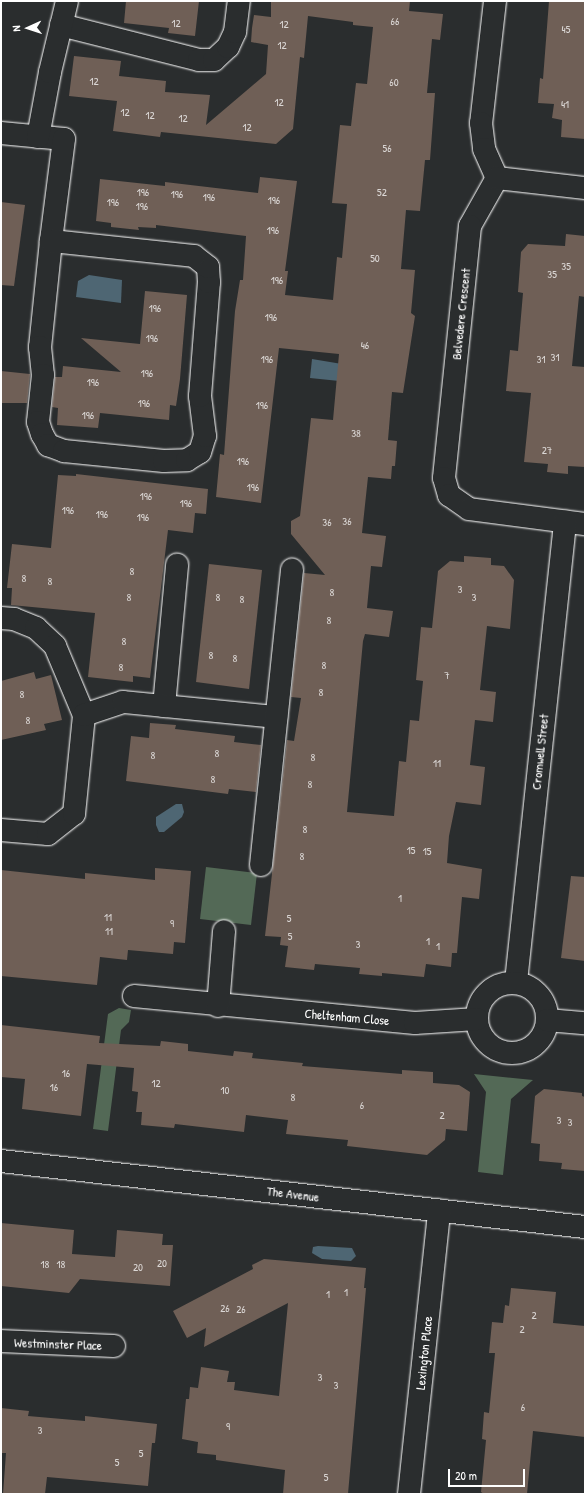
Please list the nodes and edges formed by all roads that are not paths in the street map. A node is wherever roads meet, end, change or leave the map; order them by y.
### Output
1 (67, 1) edge
2 (239, 1) edge
3 (495, 1) edge
4 (61, 25) junction
5 (1, 133) edge
6 (38, 137) junction
7 (497, 178) junction
8 (585, 188) edge
9 (51, 241) junction
10 (575, 523) edge
11 (177, 565) dead end
12 (292, 570) dead end
13 (1, 618) edge
14 (164, 706) junction
15 (84, 715) junction
16 (276, 717) junction
17 (1, 830) edge
18 (261, 865) dead end
19 (224, 931) dead end
20 (516, 982) junction
21 (134, 996) dead end
22 (218, 1006) junction
23 (477, 1019) junction
24 (547, 1020) junction
25 (585, 1023) edge
26 (1, 1161) edge
27 (439, 1211) junction
28 (585, 1227) edge
29 (1, 1341) edge
30 (114, 1346) dead end
31 (409, 1494) edge

1 - 4 street
2 - 4 street
3 - 7 street
4 - 6 street
5 - 6 street
6 - 9 street
7 - 8 street
7 - 10 street, Belvedere Crescent
9 - 9 street
10 - 20 street, Cromwell Street
11 - 14 street
12 - 16 street
13 - 15 street
14 - 15 street
14 - 16 street
15 - 17 street
16 - 18 street
19 - 22 street
20 - 23 street
20 - 24 street
21 - 22 street, Cheltenham Close
22 - 23 street, Cheltenham Close
23 - 24 street
24 - 25 street
26 - 27 street, The Avenue
27 - 28 street, The Avenue
27 - 31 street, Lexington Place
29 - 30 street, Westminster Place

